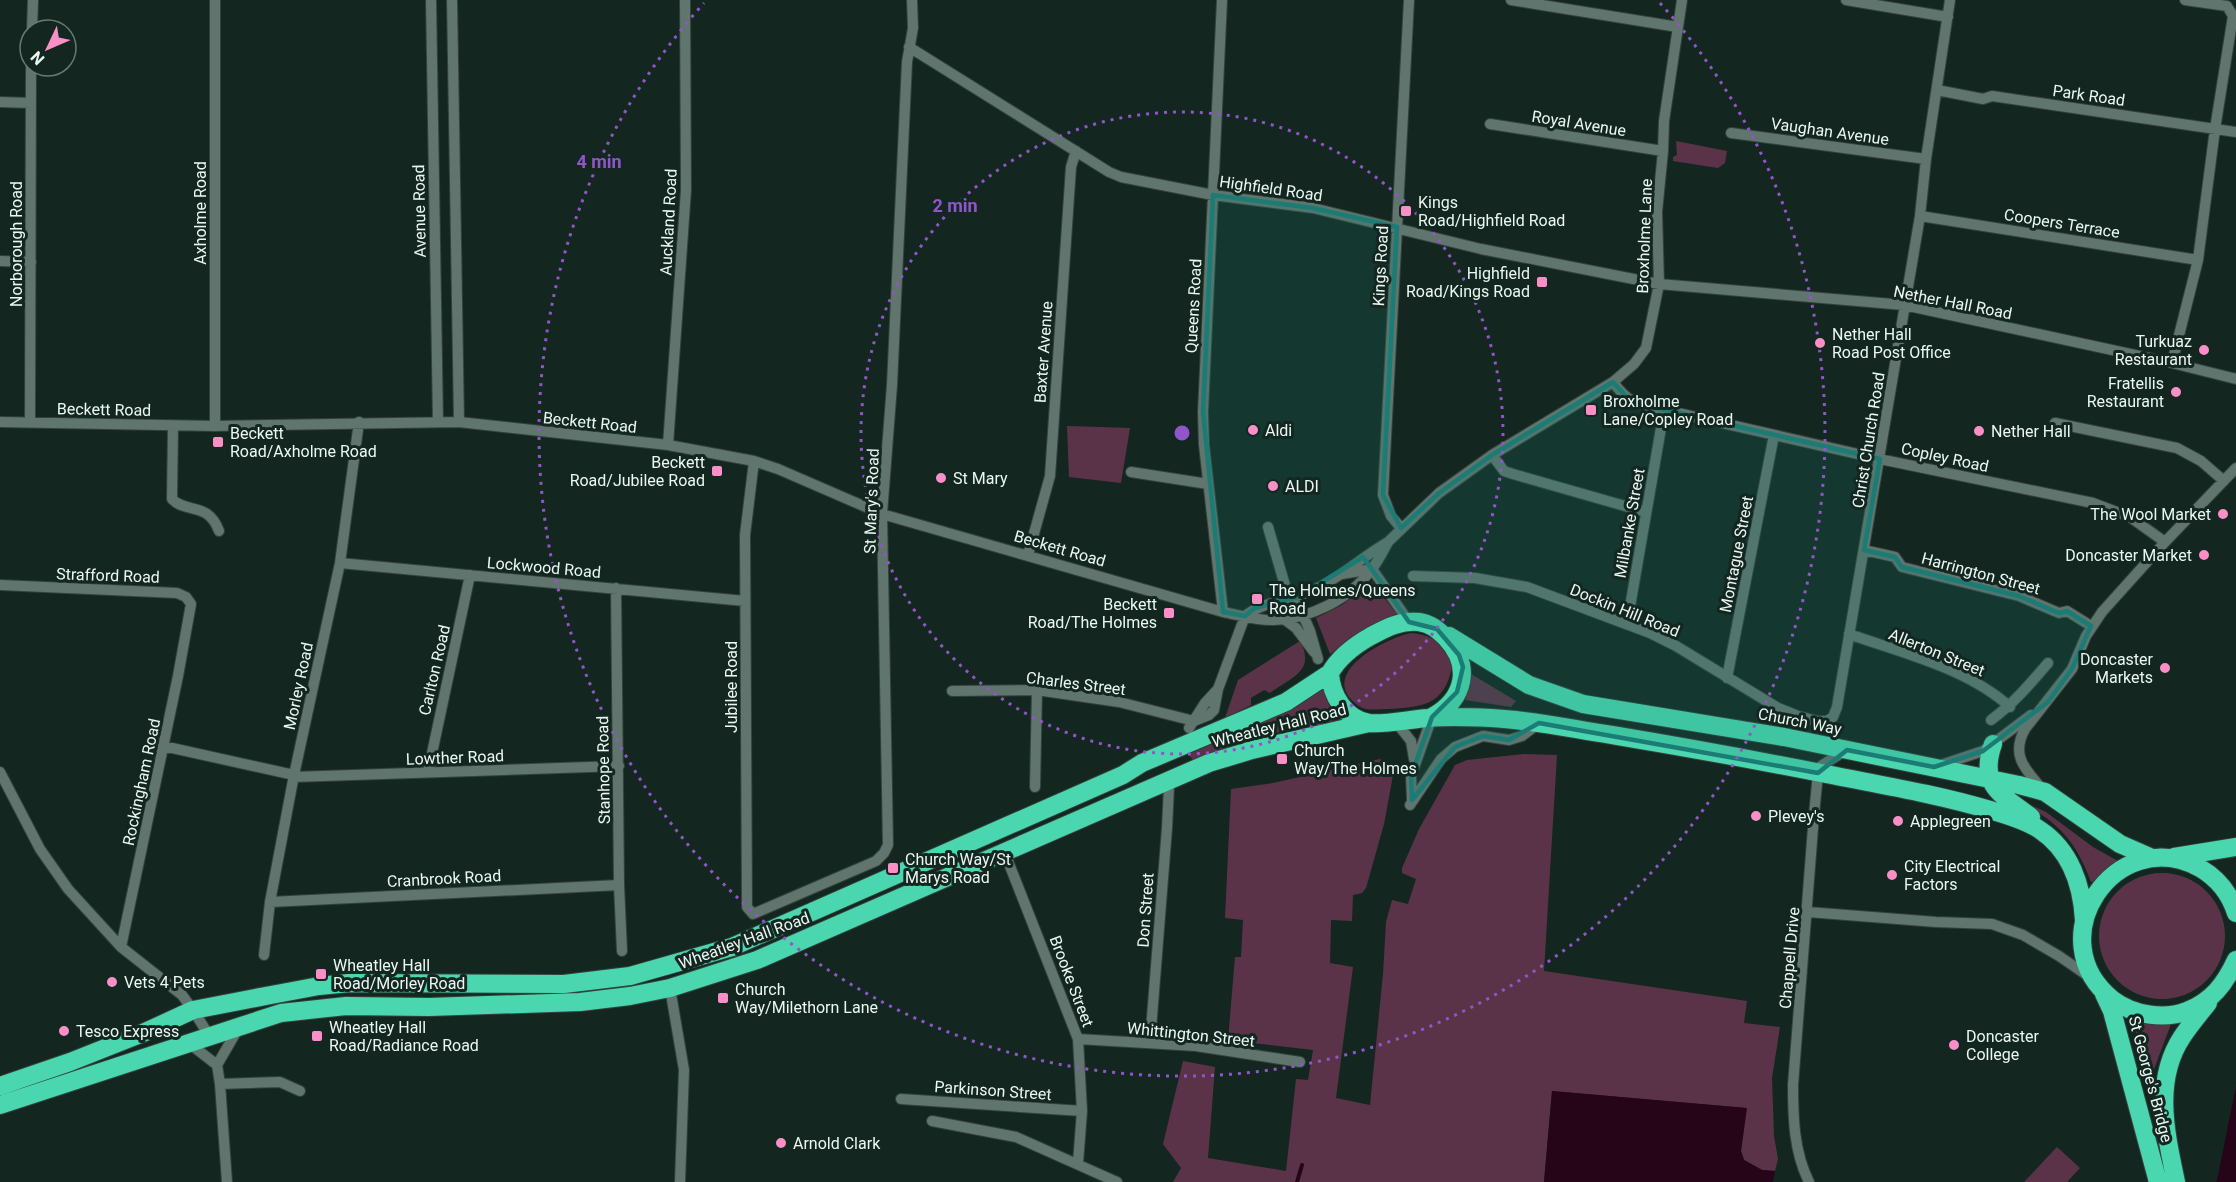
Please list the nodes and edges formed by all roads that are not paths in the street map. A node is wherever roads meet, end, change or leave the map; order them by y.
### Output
1 (33, 0) edge
2 (215, 0) edge
3 (431, 0) edge
4 (452, 0) edge
5 (685, 0) edge
6 (912, 0) edge
7 (1222, 0) edge
8 (1409, 0) edge
9 (1511, 0) edge
10 (1682, 0) edge
11 (1846, 0) edge
12 (1950, 0) edge
13 (2185, 0) edge
14 (1549, 2) edge
15 (1948, 17) junction
16 (32, 18) edge
17 (1678, 27) junction
18 (909, 47) junction
19 (31, 78) edge
20 (1937, 90) junction
21 (0, 102) edge
22 (31, 103) junction
23 (1490, 124) dead end
24 (2215, 129) junction
25 (2236, 132) edge
26 (1731, 133) dead end
27 (1076, 150) junction
28 (1664, 151) junction
29 (1926, 159) junction
30 (1213, 195) junction
31 (1920, 216) junction
32 (1397, 227) junction
33 (2198, 260) junction
34 (0, 261) edge
35 (31, 261) junction
36 (1659, 284) junction
37 (1904, 305) junction
38 (2172, 363) junction
39 (2236, 379) edge
40 (1613, 382) junction
41 (0, 422) edge
42 (359, 422) junction
43 (438, 422) junction
44 (459, 422) junction
45 (30, 423) junction
46 (2055, 423) dead end
47 (173, 426) junction
48 (215, 426) junction
49 (1661, 428) dead end
50 (1774, 435) junction
51 (668, 445) junction
52 (1492, 455) junction
53 (1880, 459) junction
54 (754, 461) junction
55 (2236, 468) edge
56 (1131, 472) dead end
57 (2224, 481) junction
58 (1208, 484) junction
59 (1646, 512) junction
60 (882, 514) junction
61 (1268, 527) dead end
62 (1401, 528) junction
63 (219, 531) dead end
64 (1388, 542) junction
65 (2165, 542) junction
66 (1864, 550) junction
67 (1028, 555) junction
68 (340, 563) junction
69 (1372, 569) junction
70 (470, 575) junction
71 (1339, 575) junction
72 (1413, 576) dead end
73 (0, 585) edge
74 (616, 588) junction
75 (1294, 598) junction
76 (745, 601) junction
77 (1223, 612) junction
78 (1306, 614) junction
79 (1245, 616) junction
80 (1284, 619) junction
81 (189, 622) joint
82 (1409, 622) junction
83 (1627, 624) junction
84 (2091, 627) junction
85 (1437, 629) junction
86 (1849, 634) junction
87 (2048, 663) dead end
88 (1324, 666) junction
89 (1727, 678) junction
90 (1037, 690) junction
91 (952, 691) dead end
92 (2048, 702) junction
93 (1837, 707) joint
94 (2010, 707) junction
95 (1432, 717) junction
96 (1395, 720) junction
97 (1991, 720) dead end
98 (1369, 723) junction
99 (1539, 723) junction
100 (1191, 725) junction
101 (1993, 744) junction
102 (163, 746) junction
103 (1847, 750) junction
104 (1142, 763) junction
105 (619, 766) junction
106 (1414, 766) junction
107 (1934, 767) junction
108 (0, 772) edge
109 (428, 772) junction
110 (1818, 772) junction
111 (293, 776) junction
112 (1990, 779) junction
113 (1167, 781) junction
114 (1035, 787) dead end
115 (2045, 792) junction
116 (2053, 840) junction
117 (2236, 846) edge
118 (1004, 851) junction
119 (2159, 858) junction
120 (619, 885) junction
121 (270, 902) junction
122 (749, 912) joint
123 (1808, 912) junction
124 (2236, 913) edge
125 (2084, 920) junction
126 (122, 947) junction
127 (622, 951) dead end
128 (264, 955) dead end
129 (2236, 960) edge
130 (2100, 987) junction
131 (670, 988) junction
132 (2212, 997) junction
133 (201, 1023) junction
134 (240, 1026) junction
135 (1078, 1039) junction
136 (1150, 1042) junction
137 (190, 1044) junction
138 (1300, 1062) dead end
139 (217, 1065) junction
140 (220, 1084) junction
141 (0, 1086) edge
142 (300, 1091) dead end
143 (901, 1099) dead end
144 (0, 1105) edge
145 (1082, 1112) junction
146 (932, 1121) dead end
147 (1078, 1163) junction
148 (227, 1182) edge
149 (680, 1182) edge
150 (1117, 1182) edge
151 (1809, 1182) edge
152 (2158, 1182) edge
153 (2176, 1182) edge

1 - 16 street
2 - 48 street, Axholme Road
3 - 43 street, Avenue Road
4 - 44 street
5 - 51 street, Auckland Road
6 - 18 street, St Mary's Road
7 - 30 street, Queens Road
8 - 32 street, Kings Road
9 - 14 street
10 - 17 street, Broxholme Lane
11 - 15 street
12 - 15 street, Christ Church Road
13 - 24 street
14 - 17 street
15 - 20 street, Christ Church Road
17 - 28 street, Broxholme Lane
18 - 27 street, Highfield Road
18 - 60 street, St Mary's Road
19 - 22 street, Norborough Road
20 - 24 street, Park Road
20 - 29 street, Christ Church Road
21 - 22 street
22 - 35 street, Norborough Road
23 - 28 street, Royal Avenue
24 - 25 street, Park Road
24 - 33 street
26 - 29 street, Vaughan Avenue
27 - 30 street, Highfield Road
27 - 67 street, Baxter Avenue
28 - 36 street, Broxholme Lane
29 - 31 street, Christ Church Road
30 - 32 street, Highfield Road
30 - 58 street, Queens Road
31 - 33 street, Coopers Terrace
31 - 37 street, Christ Church Road
32 - 36 street, Highfield Road
32 - 62 street, Kings Road
33 - 38 street
34 - 35 street
35 - 45 street, Norborough Road
36 - 37 street, Nether Hall Road
36 - 40 street, Broxholme Lane
37 - 38 street, Nether Hall Road
37 - 53 street, Christ Church Road
38 - 39 street, Nether Hall Road
40 - 50 street, Copley Road
40 - 52 street, Broxholme Lane
41 - 45 street, Beckett Road
42 - 43 street, Beckett Road
42 - 48 street, Beckett Road
42 - 68 street, Morley Road
43 - 44 street, Beckett Road
44 - 51 street, Beckett Road
45 - 47 street, Beckett Road
46 - 57 street
47 - 48 street, Beckett Road
47 - 63 street
49 - 59 street, Milbanke Street
50 - 53 street, Copley Road
50 - 89 street, Montague Street
51 - 54 street, Beckett Road
52 - 59 street
52 - 62 street, Broxholme Lane
53 - 65 street, Copley Road
53 - 66 street, Christ Church Road
54 - 60 street, Beckett Road
54 - 76 street, Jubilee Road
55 - 57 street
56 - 58 street
57 - 65 street
58 - 77 street, Queens Road
59 - 83 street, Milbanke Street
60 - 67 street, Beckett Road
60 - 122 street, St Mary's Road
61 - 75 street
62 - 64 street, Broxholme Lane
64 - 69 street, Beckett Road
64 - 71 street
65 - 84 street
66 - 84 street, Harrington Street
66 - 86 street, Christ Church Road
67 - 77 street, Beckett Road
68 - 70 street, Lockwood Road
68 - 111 street, Morley Road
69 - 71 street
69 - 78 street, Beckett Road
69 - 82 street
70 - 74 street, Lockwood Road
70 - 109 street, Carlton Road
71 - 75 street
72 - 83 street, Dockin Hill Road
73 - 81 street, Strafford Road
74 - 76 street, Lockwood Road
74 - 105 street, Stanhope Road
75 - 78 street
75 - 79 street
76 - 122 street, Jubilee Road
77 - 79 street, Beckett Road
78 - 80 street, Beckett Road
78 - 88 street
79 - 80 street, Beckett Road
79 - 100 street
80 - 88 street
81 - 102 street, Rockingham Road
82 - 85 highway
82 - 88 highway, Wheatley Hall Road
83 - 89 street, Dockin Hill Road
84 - 92 street
85 - 95 highway
85 - 103 highway, Church Way
86 - 93 street, Christ Church Road
86 - 94 street, Allerton Street
87 - 94 street
88 - 98 highway, Wheatley Hall Road
88 - 104 highway, Wheatley Hall Road
89 - 93 street, Dockin Hill Road
90 - 91 street, Charles Street
90 - 100 street, Charles Street
90 - 114 street
92 - 101 street
92 - 115 street
94 - 97 street
95 - 96 highway, Wheatley Hall Road
95 - 99 highway
95 - 106 street
96 - 98 highway, Wheatley Hall Road
96 - 106 street
98 - 113 highway, Wheatley Hall Road
99 - 106 street
99 - 110 highway
100 - 104 highway
101 - 107 street
101 - 112 highway
102 - 111 street, Lowther Road
102 - 126 street, Rockingham Road
103 - 107 highway, Church Way
103 - 110 street
104 - 133 highway, Wheatley Hall Road
105 - 109 street, Lowther Road
105 - 120 street, Stanhope Road
107 - 112 highway, Church Way
108 - 126 street
109 - 111 street, Lowther Road
110 - 116 highway
110 - 123 street, Chappell Drive
111 - 121 street, Morley Road
112 - 115 highway, Church Way
112 - 116 highway
113 - 118 highway, Wheatley Hall Road
113 - 136 street, Don Street
115 - 119 highway, Church Way
116 - 125 highway
117 - 119 highway
118 - 131 highway, Wheatley Hall Road
118 - 135 street, Brooke Street
119 - 124 highway, Church Way
119 - 125 highway
120 - 121 street, Cranbrook Road
120 - 127 street, Stanhope Road
121 - 128 street, Morley Road
123 - 130 street
123 - 151 street, Chappell Drive
125 - 130 highway, St George's Bridge
126 - 133 street
129 - 132 highway, St George's Bridge
130 - 132 highway
130 - 152 highway, St George's Bridge
131 - 134 highway, Wheatley Hall Road
131 - 149 street
132 - 153 highway, St George's Bridge
133 - 134 highway, Wheatley Hall Road
133 - 137 highway, Wheatley Hall Road
133 - 141 highway, Wheatley Hall Road
134 - 139 street
135 - 136 street, Whittington Street
135 - 145 street, Brooke Street
136 - 138 street, Whittington Street
137 - 139 street
137 - 144 highway, Wheatley Hall Road
139 - 140 street
140 - 142 street
140 - 148 street
143 - 145 street, Parkinson Street
145 - 147 street, Brooke Street
146 - 147 street
147 - 150 street

